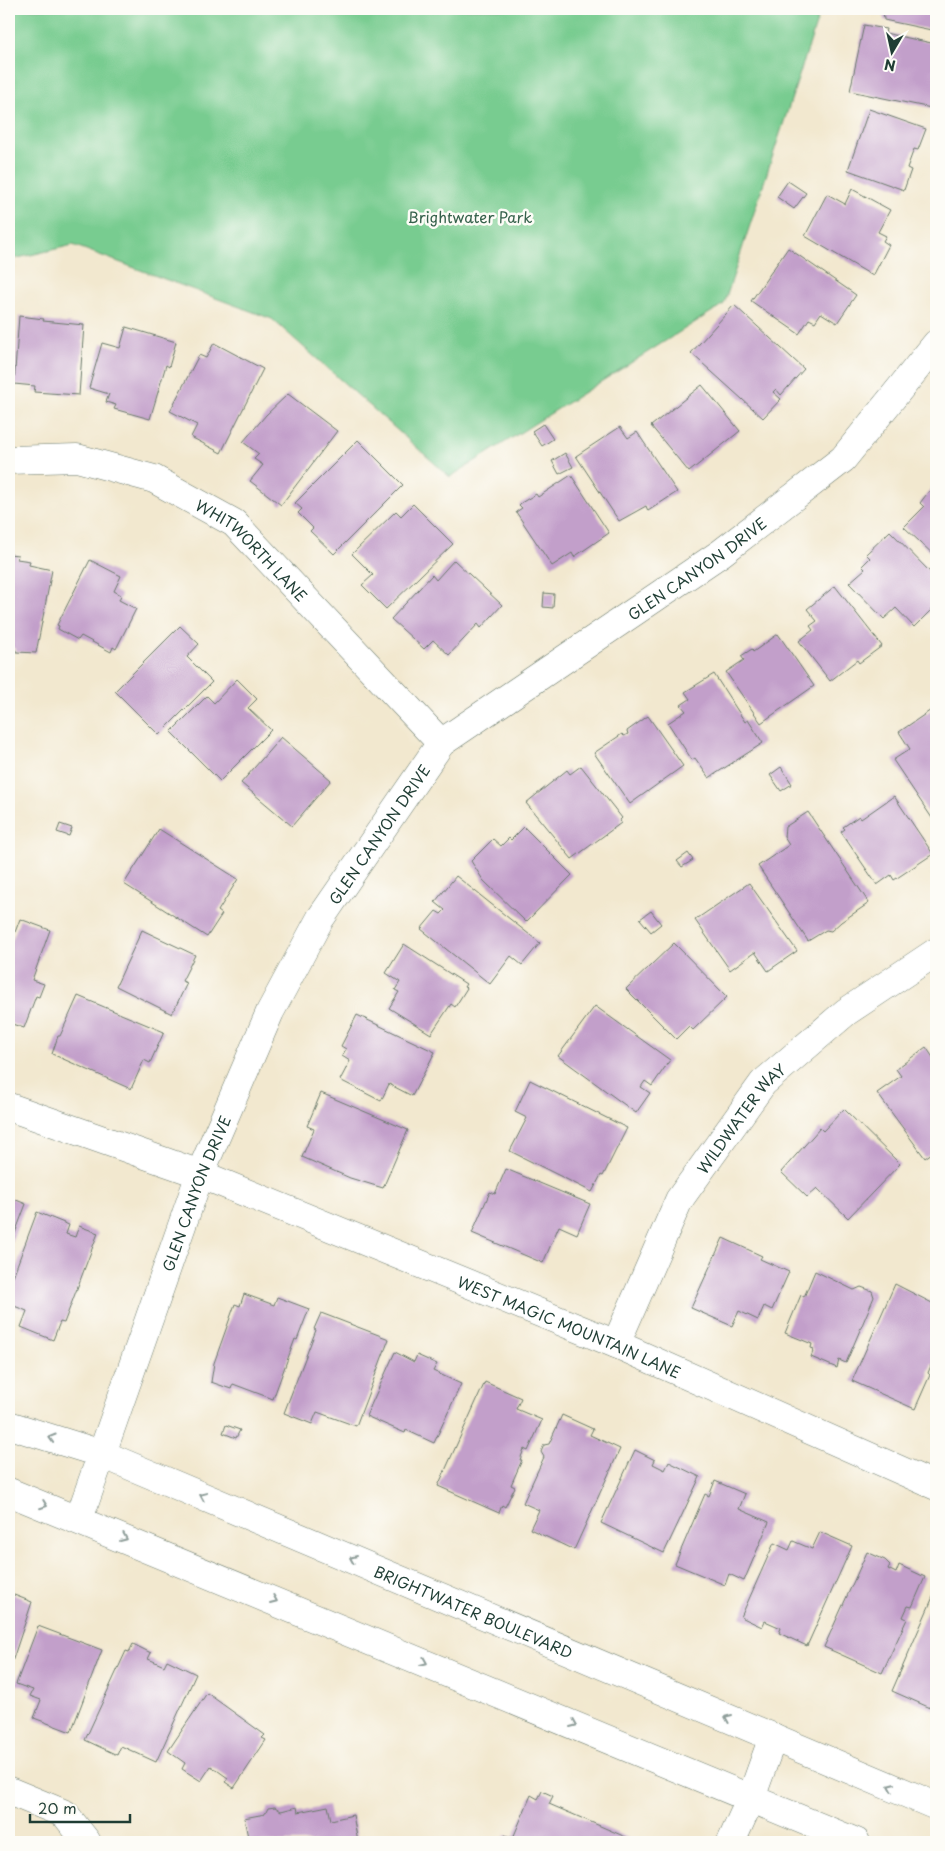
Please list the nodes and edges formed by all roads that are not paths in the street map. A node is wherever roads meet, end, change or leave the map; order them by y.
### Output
1 (936, 344) edge
2 (9, 460) edge
3 (441, 743) junction
4 (936, 952) edge
5 (9, 1107) edge
6 (200, 1174) junction
7 (616, 1344) junction
8 (9, 1425) edge
9 (102, 1454) junction
10 (936, 1486) edge
11 (9, 1492) edge
12 (79, 1519) junction
13 (773, 1737) junction
14 (9, 1791) edge
15 (751, 1798) junction
16 (936, 1806) edge
17 (88, 1842) edge
18 (730, 1842) edge
19 (856, 1842) edge

1 - 3 street, GLEN CANYON DRIVE
2 - 3 street, WHITWORTH LANE
3 - 6 street, GLEN CANYON DRIVE
4 - 7 street, WILDWATER WAY
5 - 6 street, WEST MAGIC MOUNTAIN LANE
6 - 7 street, WEST MAGIC MOUNTAIN LANE
6 - 9 street, GLEN CANYON DRIVE
7 - 10 street, WEST MAGIC MOUNTAIN LANE
9 -> 8 street, BRIGHTWATER BOULEVARD
9 - 12 street, GLEN CANYON DRIVE
13 -> 9 street, BRIGHTWATER BOULEVARD
11 -> 12 street
12 -> 15 street
13 - 15 street
16 -> 13 street, BRIGHTWATER BOULEVARD
14 - 17 street
15 - 18 street
15 - 19 street

